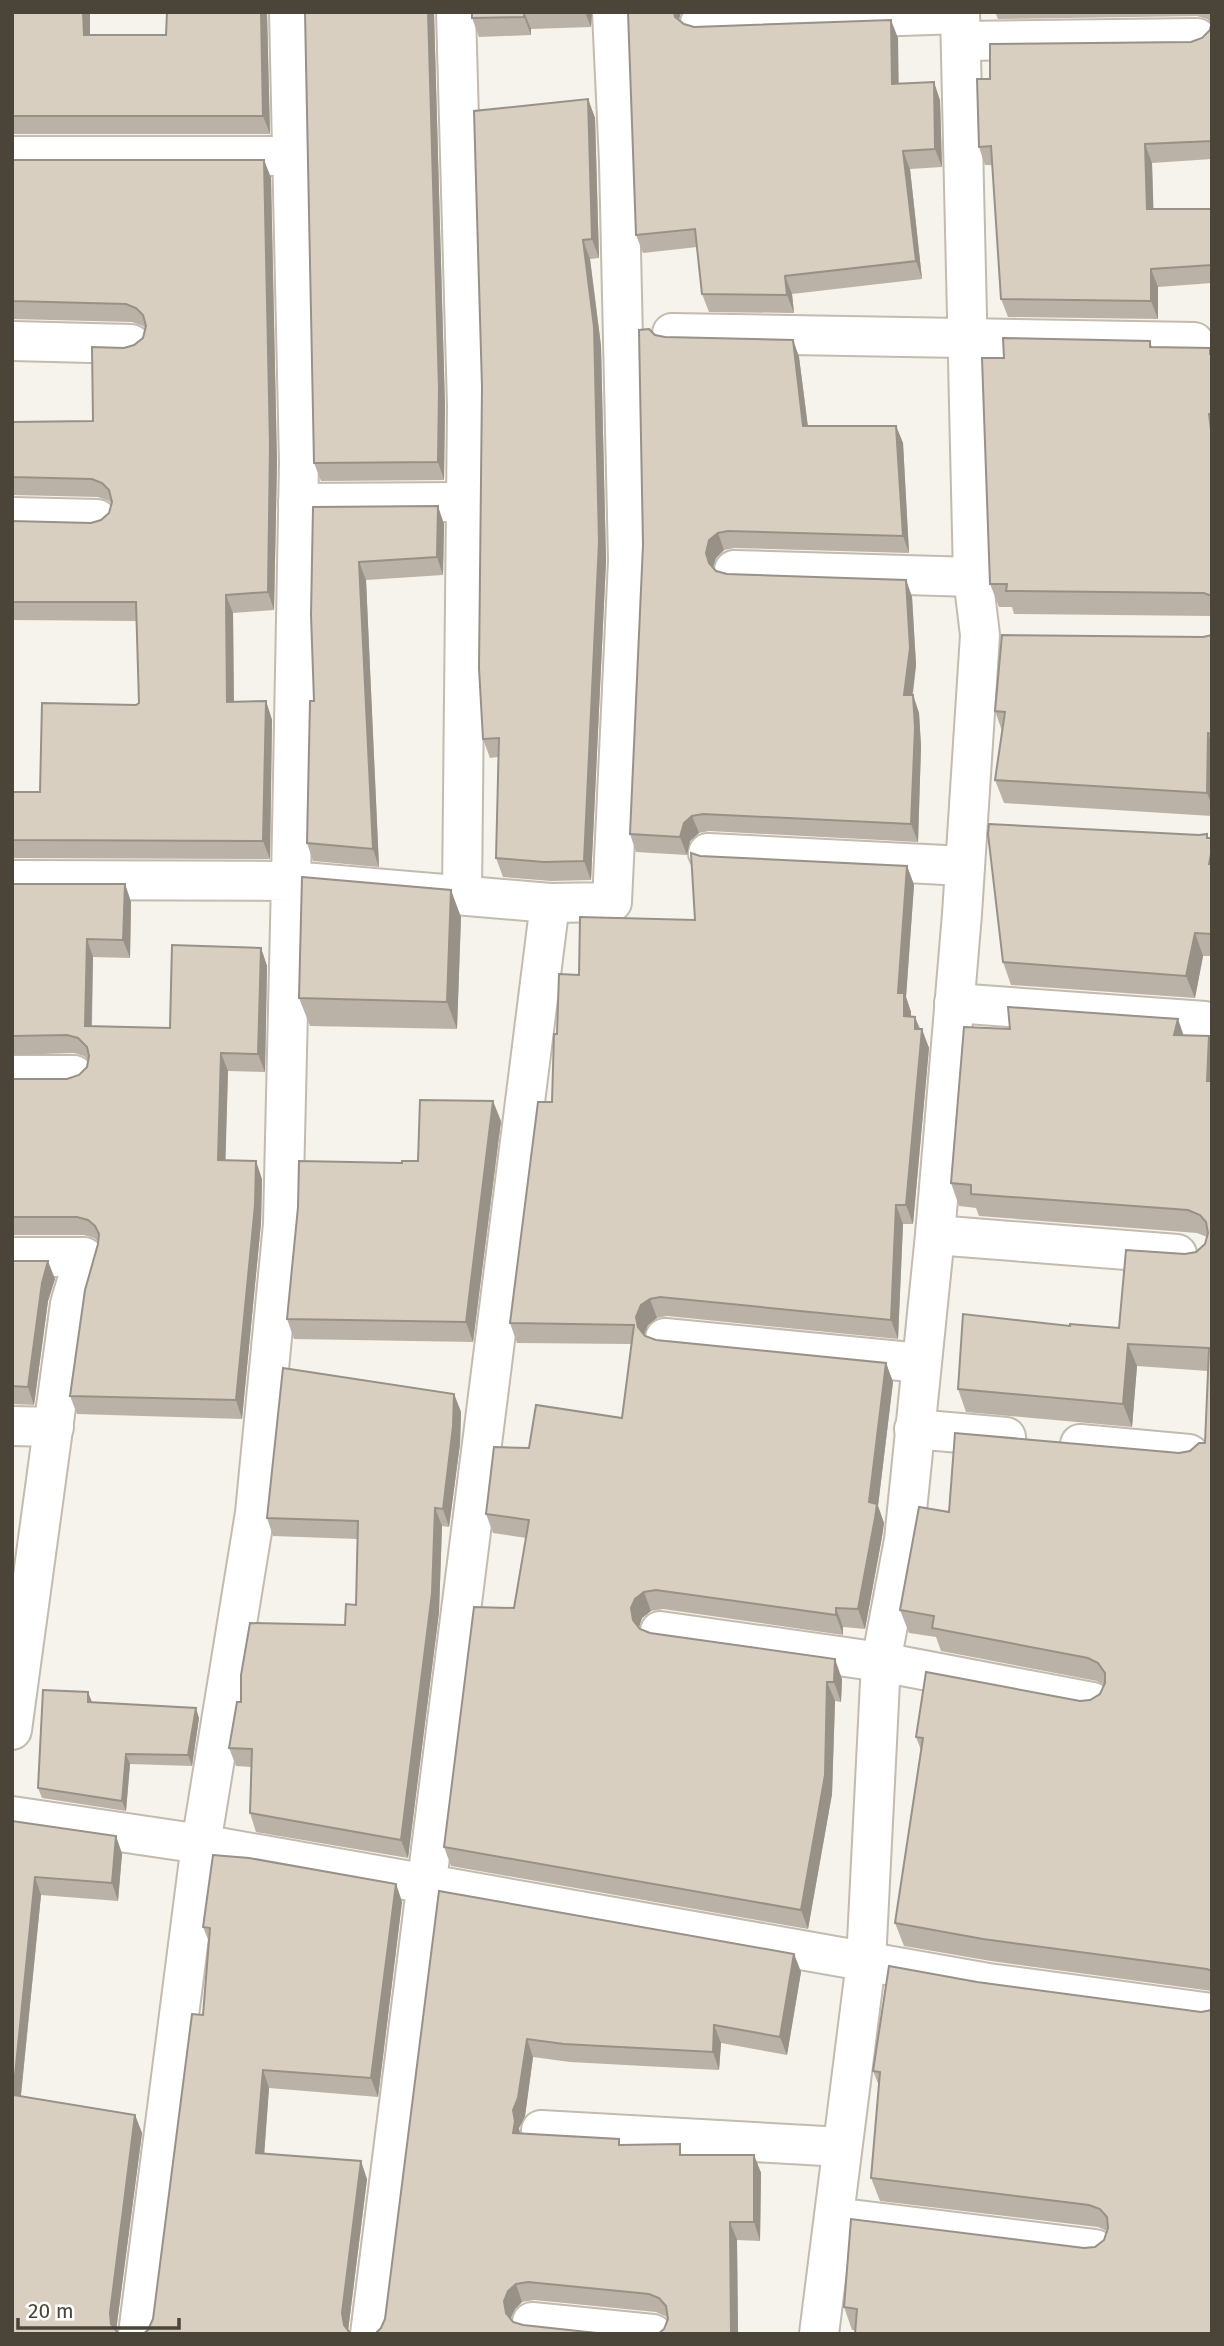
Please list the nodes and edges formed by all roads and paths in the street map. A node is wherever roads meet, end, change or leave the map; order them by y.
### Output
1 (289, 12) edge
2 (456, 12) edge
3 (612, 12) edge
4 (961, 22) edge
5 (700, 23) dead end
6 (1197, 38) edge
7 (12, 156) edge
8 (292, 156) junction
9 (672, 333) dead end
10 (967, 340) junction
11 (12, 341) edge
12 (1194, 342) dead end
13 (131, 344) edge
14 (466, 502) junction
15 (298, 503) junction
16 (12, 517) edge
17 (97, 519) edge
18 (734, 570) dead end
19 (973, 577) junction
20 (980, 635) junction
21 (1021, 635) edge
22 (967, 823) junction
23 (1007, 825) edge
24 (708, 853) edge
25 (965, 866) junction
26 (12, 880) edge
27 (291, 881) junction
28 (462, 895) junction
29 (550, 903) junction
30 (954, 1003) junction
31 (1205, 1021) dead end
32 (12, 1075) edge
33 (74, 1075) edge
34 (935, 1235) junction
35 (1195, 1255) edge
36 (12, 1257) edge
37 (665, 1338) edge
38 (921, 1363) junction
39 (12, 1426) edge
40 (54, 1427) junction
41 (914, 1429) junction
42 (1189, 1454) edge
43 (20, 1624) edge
44 (660, 1631) edge
45 (881, 1661) junction
46 (1092, 1703) edge
47 (12, 1730) edge
48 (12, 1816) edge
49 (201, 1844) junction
50 (426, 1884) junction
51 (866, 1962) junction
52 (1212, 2013) edge
53 (541, 2130) dead end
54 (842, 2147) junction
55 (834, 2217) junction
56 (1095, 2249) edge
57 (532, 2322) dead end
58 (138, 2334) edge
59 (370, 2334) edge
60 (653, 2334) edge
61 (819, 2334) edge

1 - 8 street
2 - 14 street
3 - 29 street
4 - 5 street
4 - 6 street
4 - 10 street
7 - 8 street
8 - 15 street
9 - 10 street
10 - 12 street
10 - 19 street
11 - 13 street
14 - 15 street
14 - 28 street
15 - 27 street
16 - 17 street
18 - 19 street
19 - 20 street
20 - 21 street
20 - 22 street
22 - 23 street
22 - 25 street
24 - 25 street
25 - 30 street
26 - 27 street
27 - 28 street
27 - 49 street
28 - 29 street
29 - 50 street
30 - 31 street
30 - 34 street
32 - 33 street
34 - 35 street
34 - 38 street
36 - 40 street
37 - 38 street
38 - 41 street
39 - 40 street
40 - 43 street
41 - 42 street
41 - 45 street
43 - 47 street
44 - 45 street
45 - 46 street
45 - 51 street
48 - 49 street
49 - 50 street
49 - 58 street
50 - 51 street
50 - 59 street
51 - 52 street
51 - 54 street
53 - 54 street
54 - 55 street
55 - 56 street
55 - 61 street
57 - 60 street

